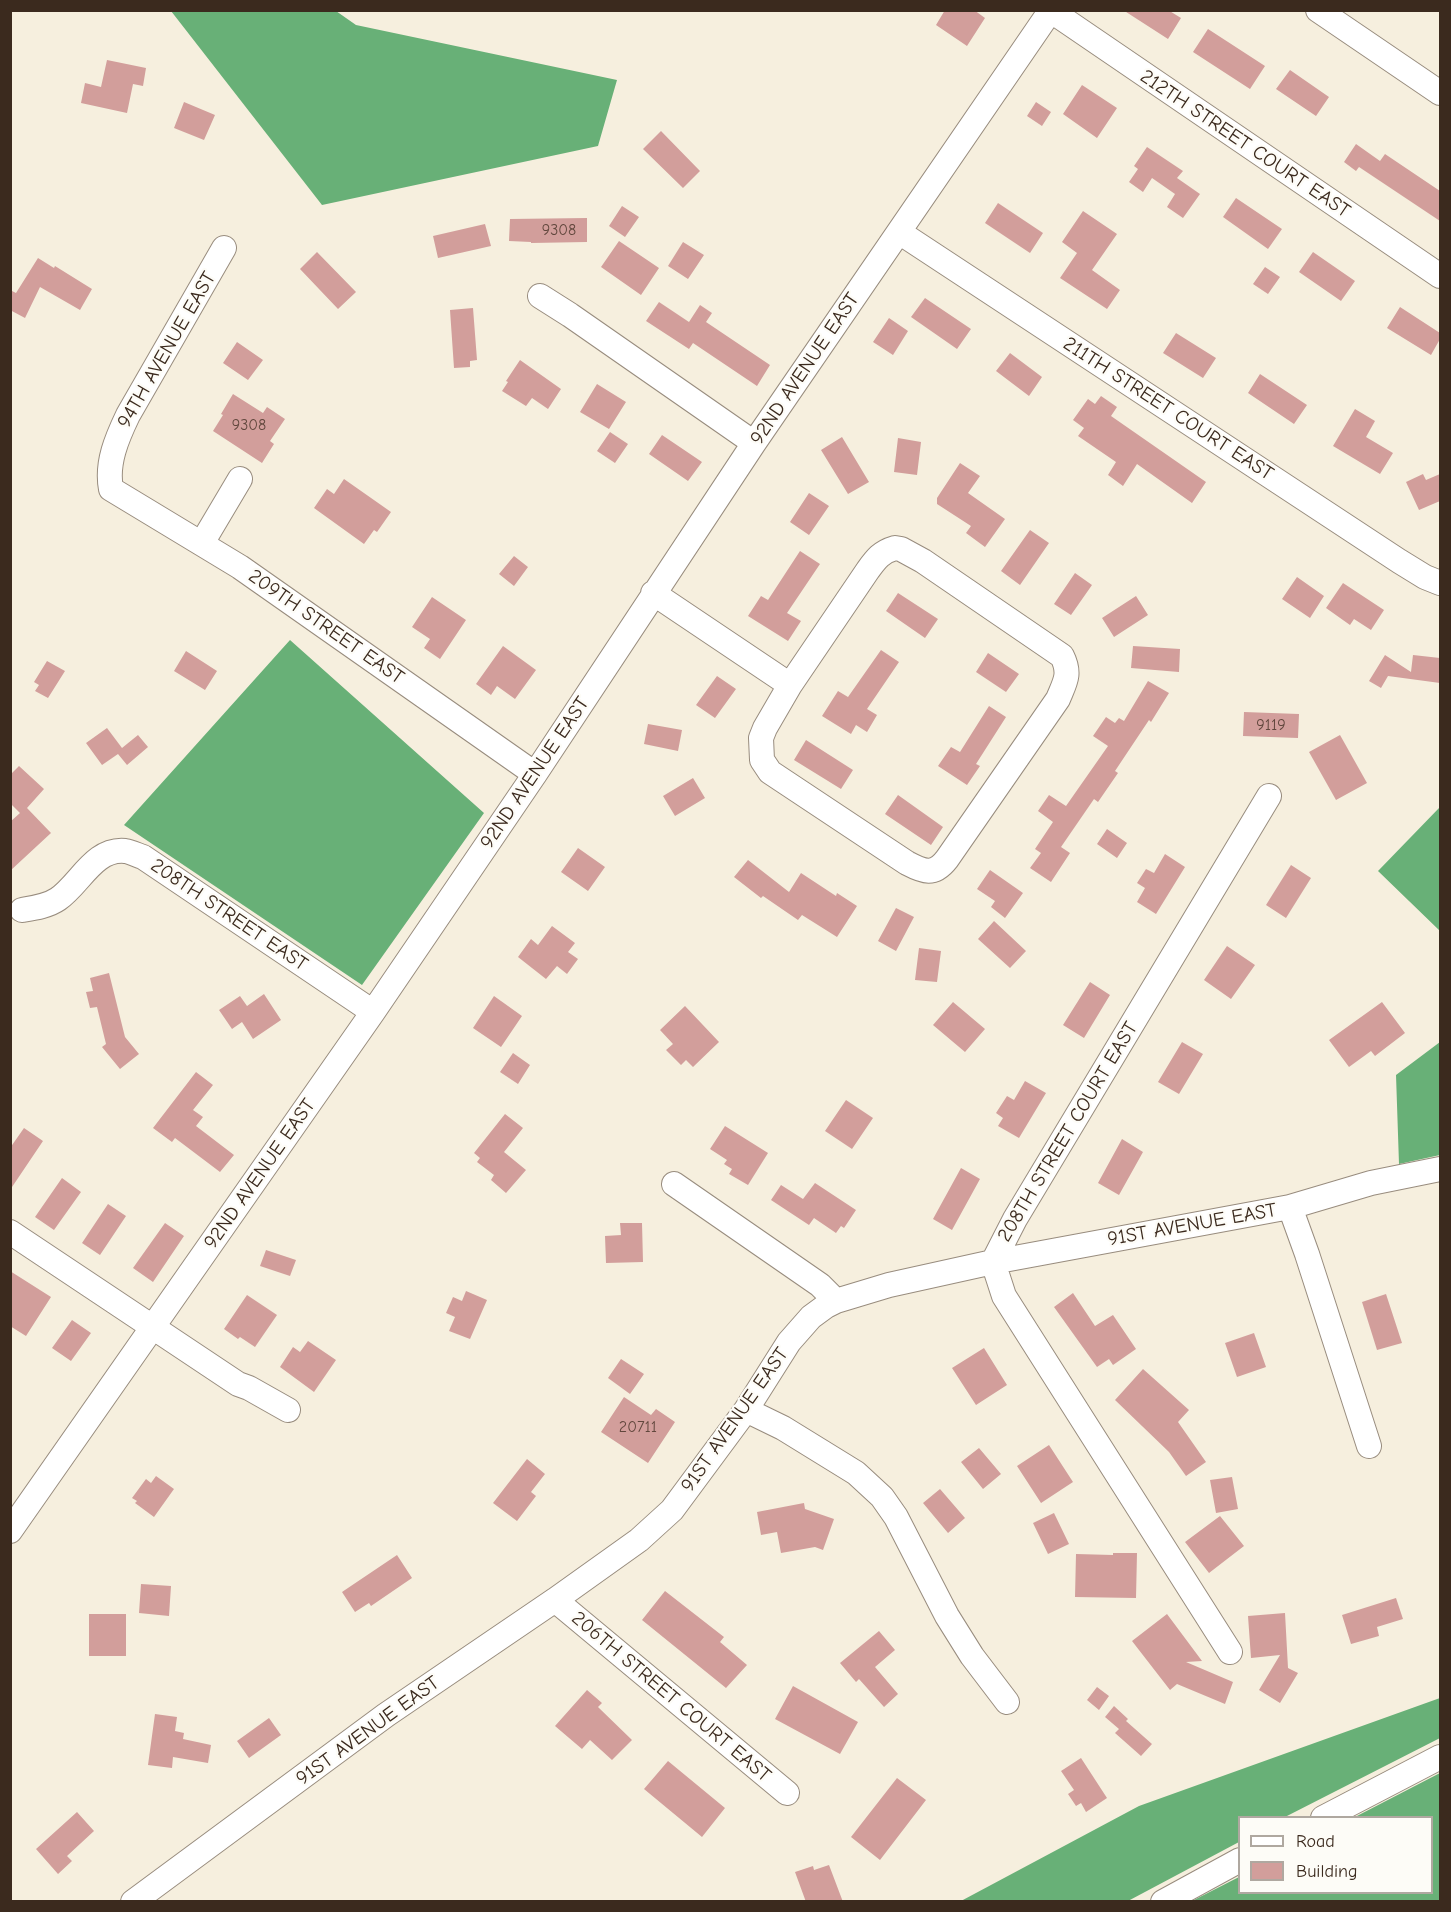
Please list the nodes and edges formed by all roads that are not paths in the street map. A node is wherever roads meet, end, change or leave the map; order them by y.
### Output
1 (1318, 10) edge
2 (1050, 11) edge
3 (1440, 93) edge
4 (899, 232) junction
5 (225, 248) dead end
6 (1440, 276) edge
7 (540, 296) dead end
8 (754, 442) junction
9 (240, 479) dead end
10 (111, 489) joint
11 (202, 543) junction
12 (1439, 584) edge
13 (653, 593) junction
14 (790, 685) junction
15 (535, 774) junction
16 (1269, 796) dead end
17 (22, 910) dead end
18 (373, 1012) junction
19 (1440, 1169) edge
20 (674, 1184) dead end
21 (1290, 1208) junction
22 (10, 1232) edge
23 (993, 1262) junction
24 (836, 1301) junction
25 (154, 1328) junction
26 (288, 1410) dead end
27 (746, 1410) junction
28 (1369, 1446) dead end
29 (10, 1531) edge
30 (555, 1600) junction
31 (1230, 1652) dead end
32 (1007, 1702) dead end
33 (1440, 1757) edge
34 (788, 1793) dead end
35 (1327, 1816) edge
36 (1238, 1861) edge
37 (133, 1902) edge
38 (1163, 1902) edge

1 - 3 street
2 - 4 street, 92ND AVENUE EAST
2 - 6 street, 212TH STREET COURT EAST
4 - 8 street, 92ND AVENUE EAST
4 - 12 street, 211TH STREET COURT EAST
5 - 10 street, 94TH AVENUE EAST
7 - 8 street
8 - 13 street, 92ND AVENUE EAST
9 - 11 street
10 - 11 street, 209TH STREET EAST
11 - 15 street, 209TH STREET EAST
13 - 14 street
13 - 15 street, 92ND AVENUE EAST
14 - 14 street
15 - 18 street, 92ND AVENUE EAST
16 - 23 street, 208TH STREET COURT EAST
17 - 18 street, 208TH STREET EAST
18 - 25 street, 92ND AVENUE EAST
19 - 21 street, 91ST AVENUE EAST
20 - 24 street
21 - 23 street, 91ST AVENUE EAST
21 - 28 street
22 - 25 street
23 - 24 street, 91ST AVENUE EAST
23 - 31 street, 208TH STREET COURT EAST
24 - 27 street, 91ST AVENUE EAST
25 - 26 street
25 - 29 street, 92ND AVENUE EAST
27 - 30 street, 91ST AVENUE EAST
27 - 32 street
30 - 34 street, 206TH STREET COURT EAST
30 - 37 street, 91ST AVENUE EAST
33 - 35 street
36 - 38 street

